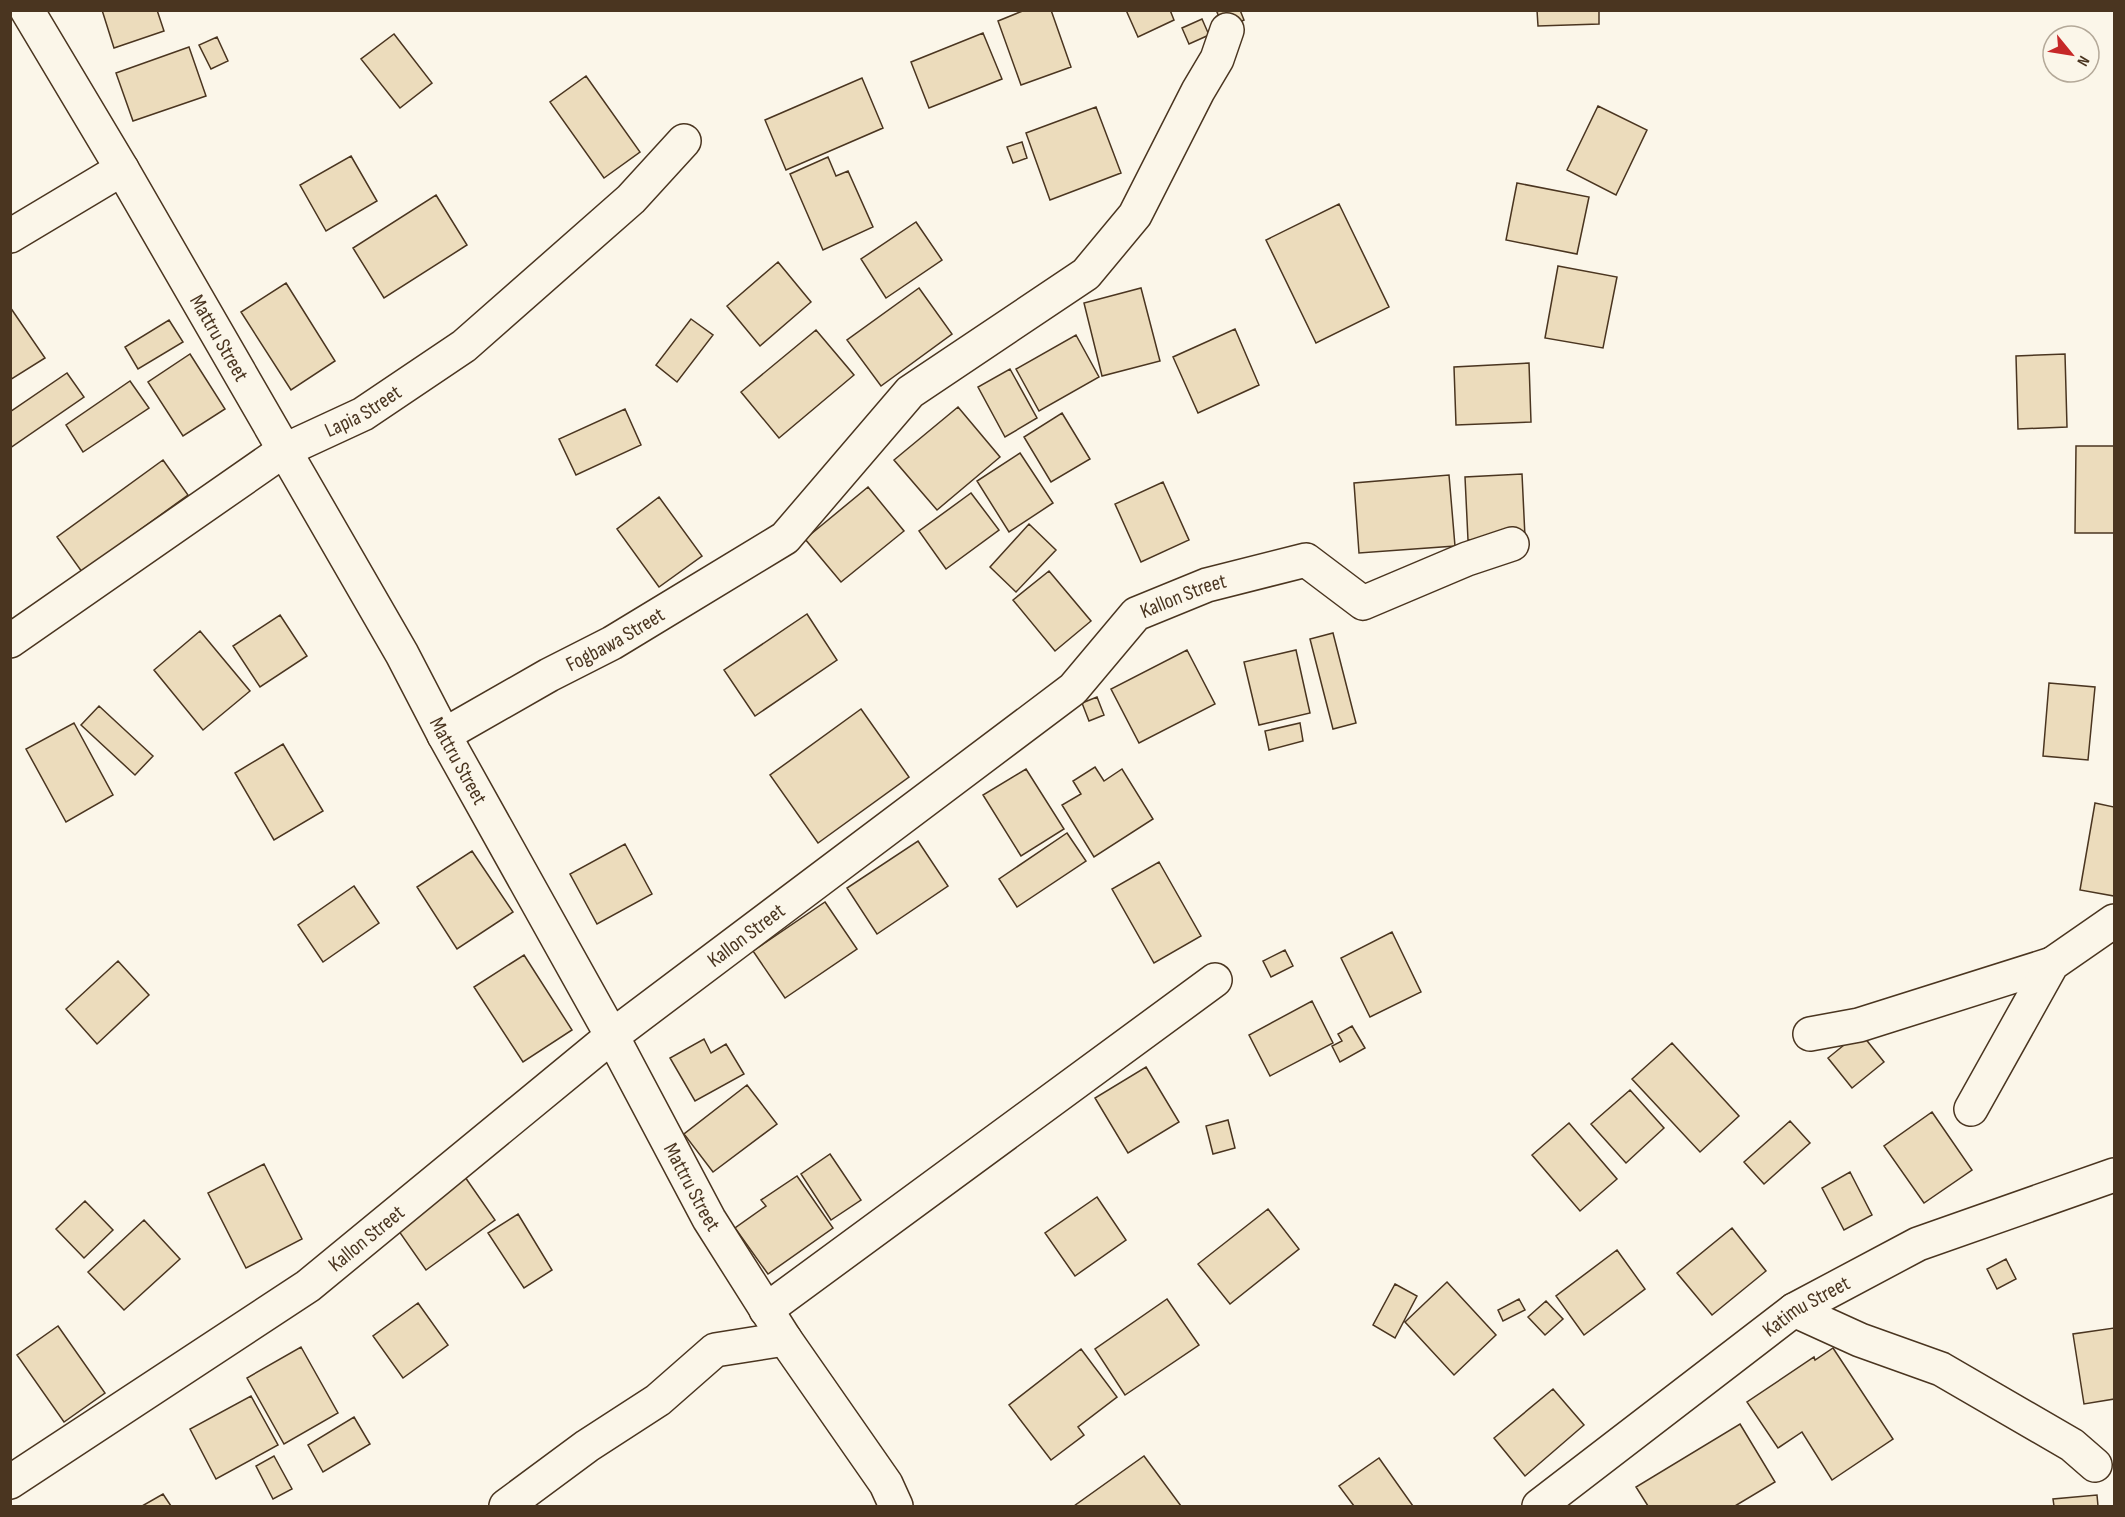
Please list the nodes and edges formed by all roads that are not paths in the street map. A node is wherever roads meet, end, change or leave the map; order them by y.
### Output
1 (27, 10) edge
2 (1227, 30) dead end
3 (684, 141) dead end
4 (122, 169) junction
5 (10, 236) edge
6 (283, 451) junction
7 (1512, 544) dead end
8 (10, 641) edge
9 (444, 735) junction
10 (2115, 921) edge
11 (2052, 964) junction
12 (1215, 980) dead end
13 (1810, 1034) dead end
14 (612, 1036) junction
15 (1971, 1109) dead end
16 (2115, 1175) edge
17 (766, 1310) junction
18 (1794, 1310) junction
19 (785, 1340) junction
20 (2095, 1465) dead end
21 (10, 1482) edge
22 (506, 1506) edge
23 (896, 1506) edge
24 (1539, 1506) edge

1 - 4 street, Mattru Street
2 - 9 street, Fogbawa Street
3 - 6 street, Lapia Street
4 - 5 street
4 - 6 street, Mattru Street
6 - 8 street, Lapia Street
6 - 9 street, Mattru Street
7 - 14 street, Kallon Street
9 - 14 street, Mattru Street
10 - 11 street
11 - 13 street
11 - 15 street
12 - 17 street
14 - 17 street, Mattru Street
14 - 21 street, Kallon Street
16 - 18 street, Katimu Street
17 - 19 street, Mattru Street
18 - 20 street
18 - 24 street, Katimu Street
19 - 22 street
19 - 23 street, Mattru Street

